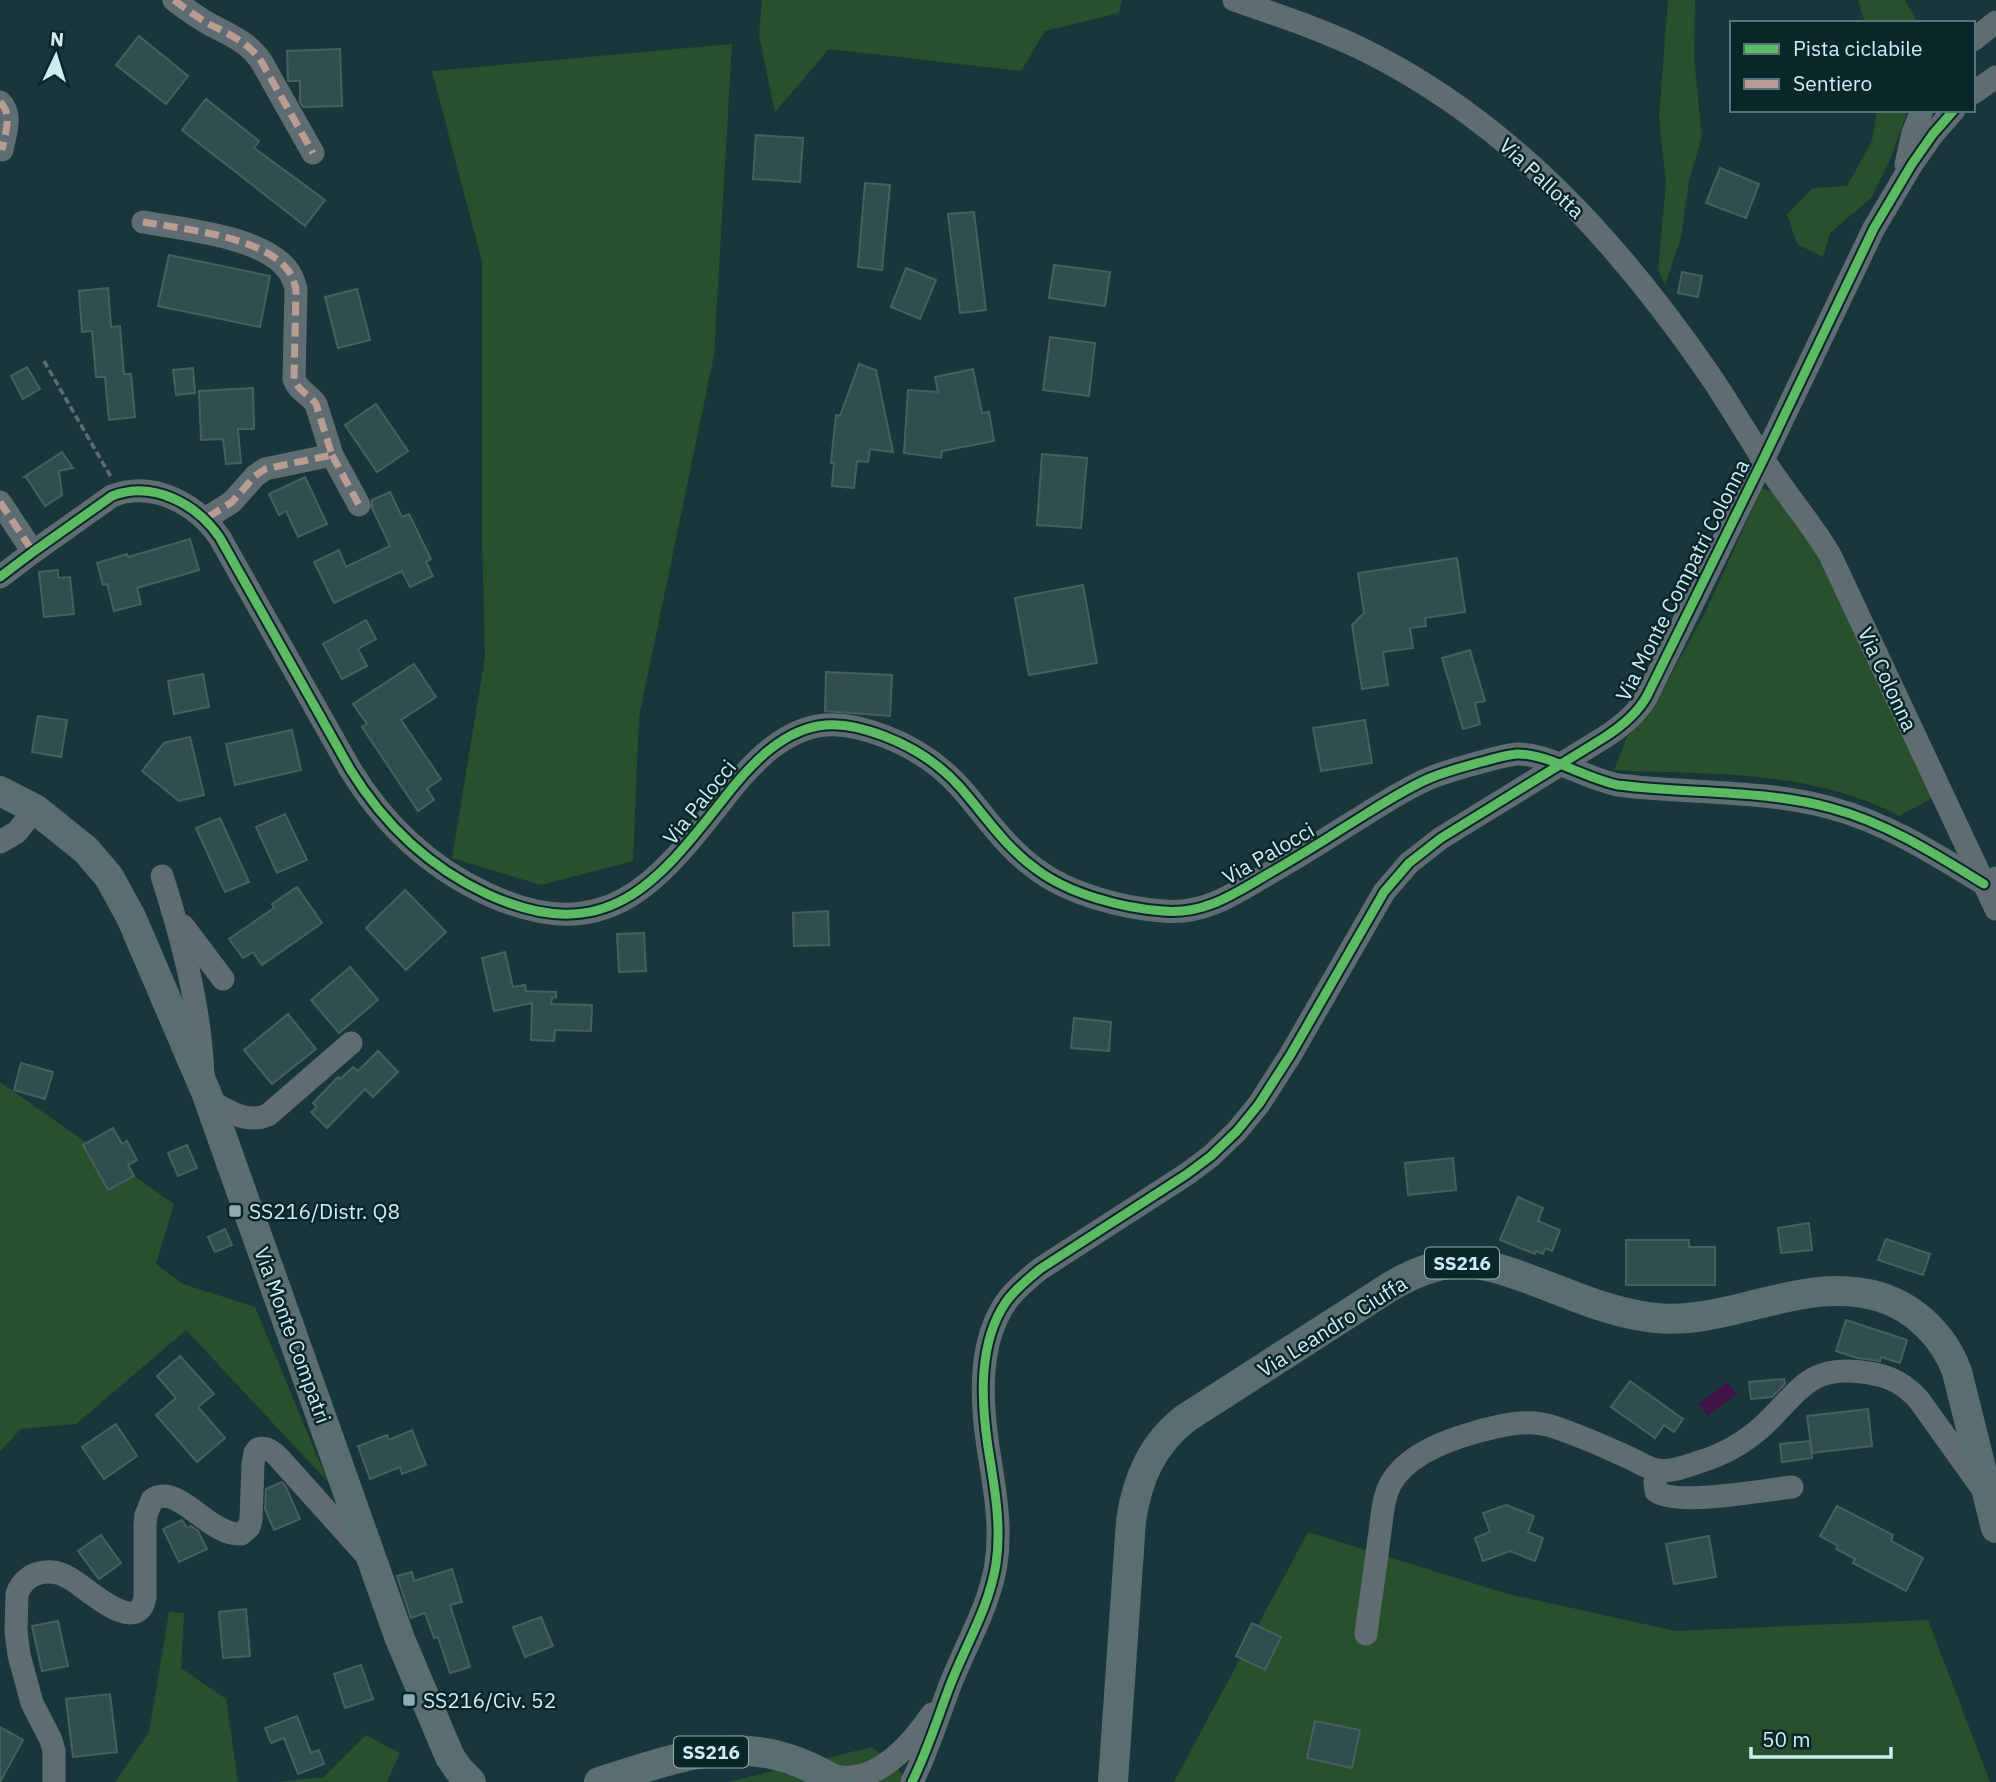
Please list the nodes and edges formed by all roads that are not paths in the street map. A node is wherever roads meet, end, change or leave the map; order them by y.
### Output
1 (174, 0) edge
2 (1234, 0) edge
3 (1996, 22) edge
4 (1975, 38) edge
5 (1996, 77) edge
6 (1975, 92) edge
7 (0, 102) edge
8 (1921, 112) edge
9 (1952, 112) edge
10 (2, 150) edge
11 (313, 153) dead end
12 (1902, 179) junction
13 (143, 222) dead end
14 (332, 455) junction
15 (1763, 460) junction
16 (0, 502) edge
17 (359, 505) dead end
18 (205, 519) junction
19 (33, 552) junction
20 (0, 577) edge
21 (1561, 765) junction
22 (0, 791) edge
23 (20, 831) edge
24 (162, 876) dead end
25 (1990, 881) edge
26 (1996, 909) edge
27 (174, 915) junction
28 (223, 979) dead end
29 (351, 1043) dead end
30 (206, 1094) junction
31 (1658, 1471) junction
32 (1792, 1486) dead end
33 (1987, 1496) junction
34 (1996, 1528) edge
35 (374, 1563) junction
36 (1366, 1634) dead end
37 (949, 1688) junction
38 (933, 1734) junction
39 (896, 1755) junction
40 (831, 1778) edge
41 (54, 1782) edge
42 (471, 1782) edge
43 (599, 1782) edge
44 (876, 1782) edge
45 (912, 1782) edge
46 (926, 1782) edge
47 (1113, 1782) edge

1 - 11 street
2 - 15 street, Via Pallotta
3 - 4 street
5 - 6 street
7 - 10 street
8 - 12 street
9 - 12 street, Via Monte Compatri Colonna
12 - 15 street, Via Monte Compatri Colonna
13 - 14 street
14 - 17 street
14 - 18 street
15 - 21 street, Via Monte Compatri Colonna
15 - 25 street, Via Colonna
16 - 19 street
18 - 19 street, Via Palocci
18 - 21 street, Via Palocci
19 - 20 street
21 - 25 street, Via Palocci
21 - 37 street, Via Monte Compatri Colonna
22 - 23 main road, Via Monte Compatri
23 - 30 main road, Via Monte Compatri
24 - 27 street
25 - 26 street, Via Colonna
27 - 28 street
27 - 30 street
29 - 30 street
30 - 35 main road, Via Monte Compatri
31 - 32 street
31 - 33 street
31 - 36 street
33 - 34 main road, Via Leandro Ciuffa / SS216
33 - 47 main road, Via Leandro Ciuffa / SS216
35 - 41 street
35 - 42 main road, Via Monte Compatri
37 - 38 street, Via Monte Compatri Colonna
37 - 39 street, Via Monte Compatri Colonna
38 - 45 street, Via Monte Compatri Colonna
38 - 46 street, Via Monte Compatri Colonna
39 - 40 street, Via Monte Compatri Colonna
39 - 44 street, Via Monte Compatri Colonna
40 - 43 main road, SS216

